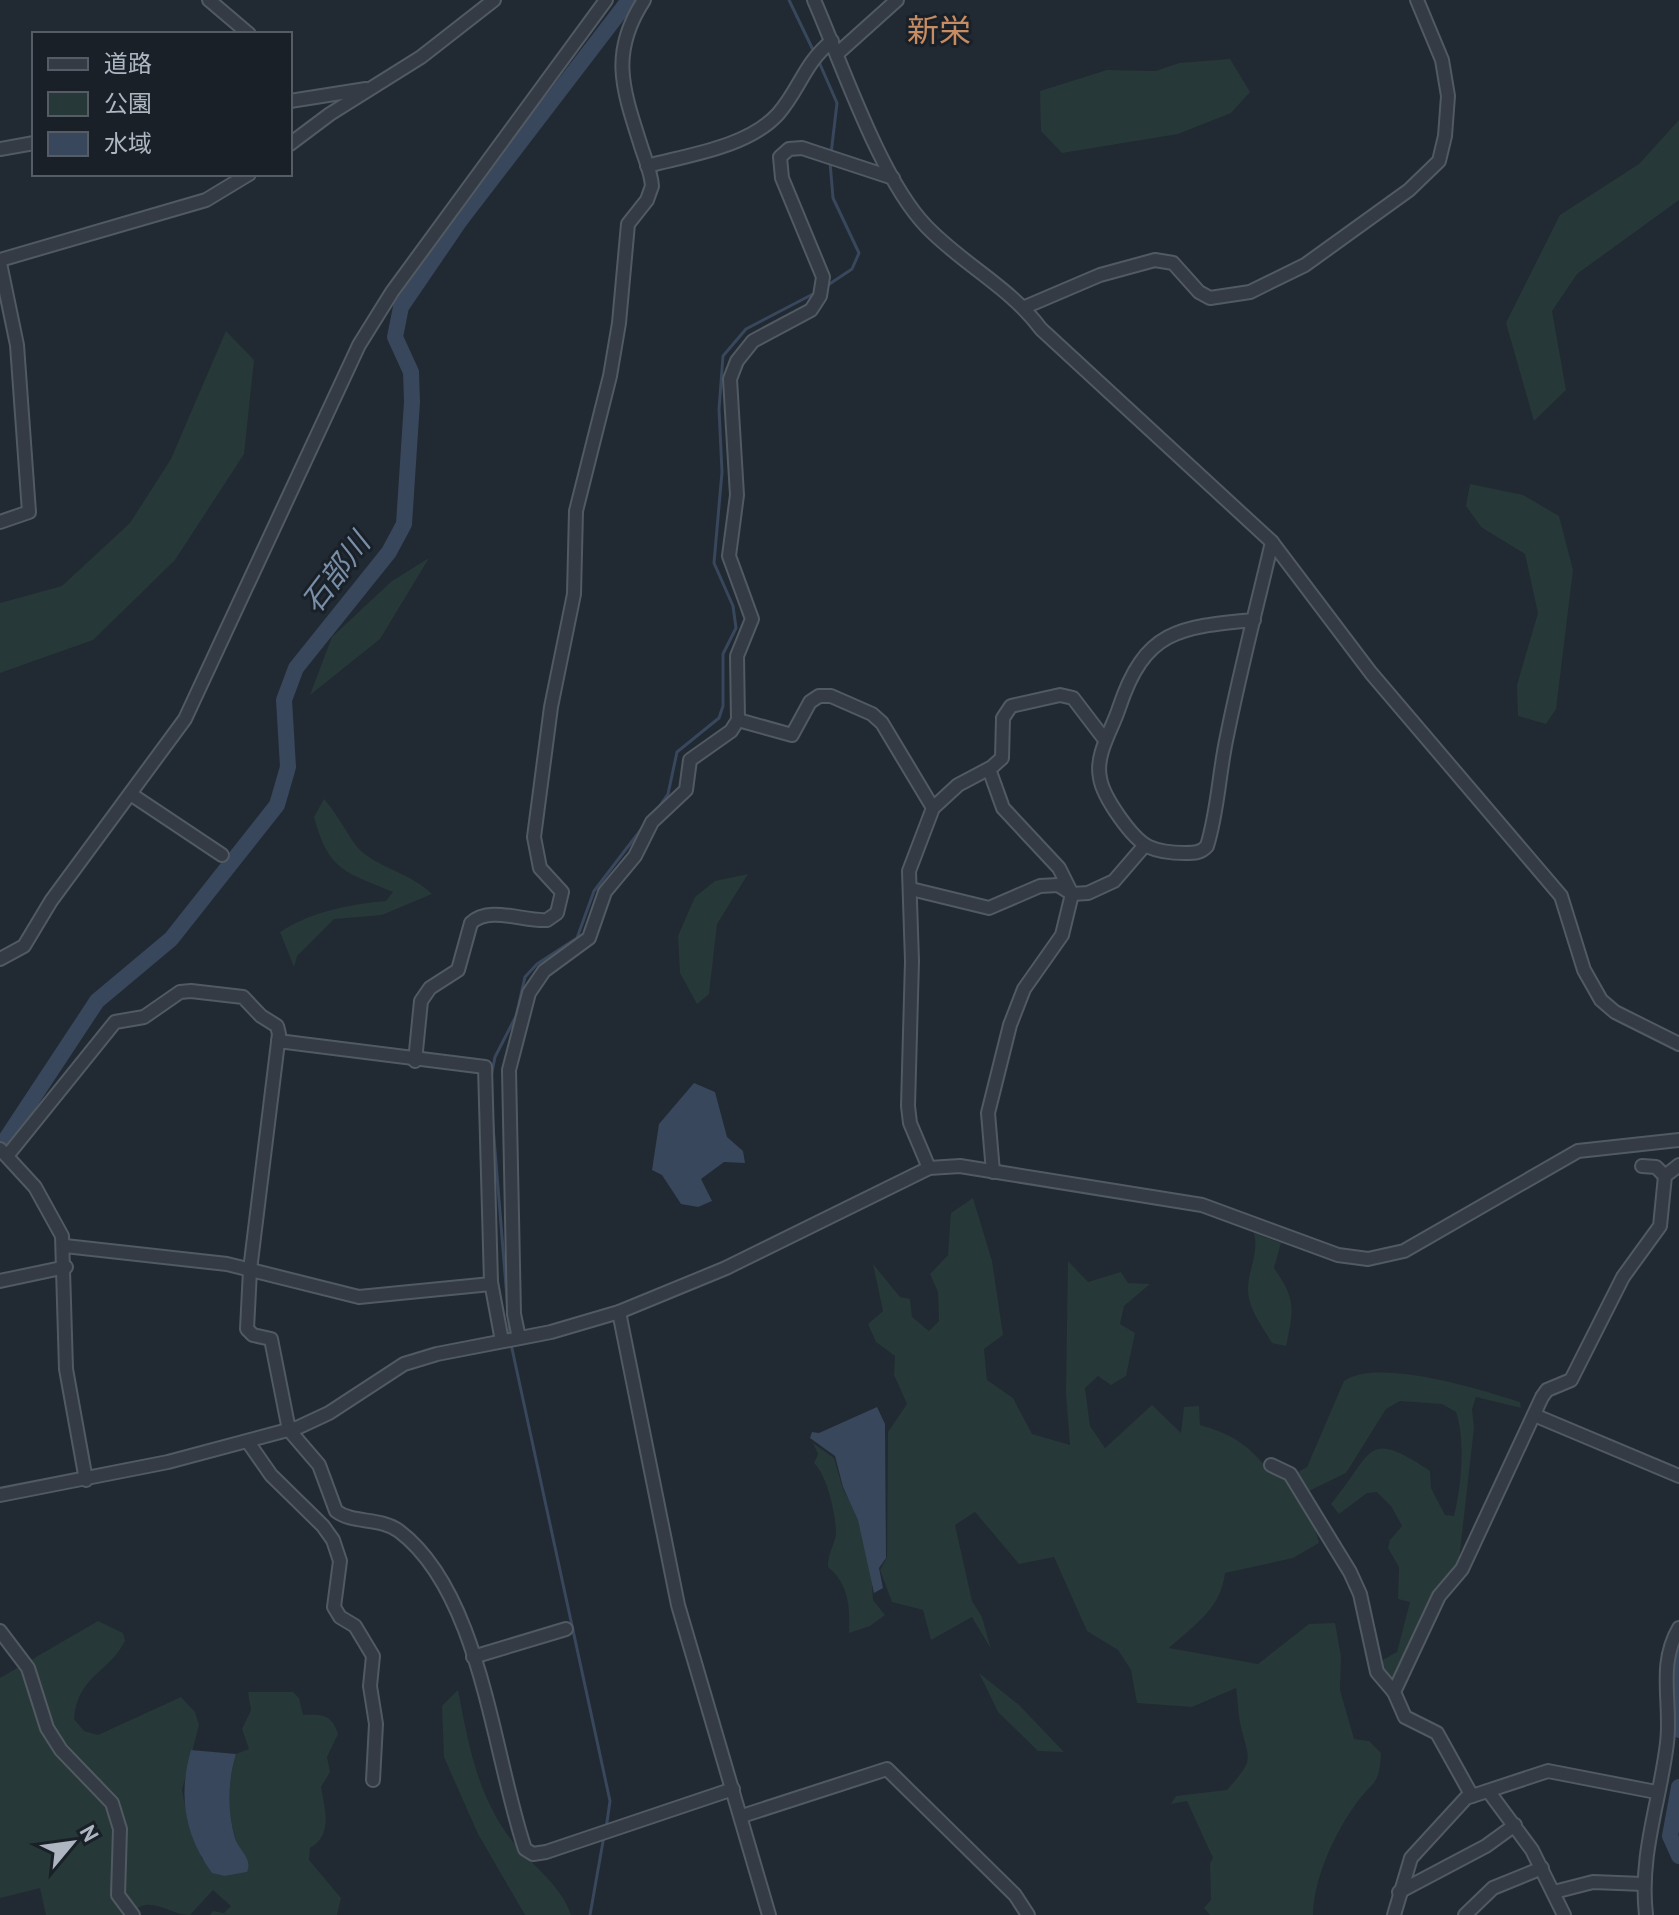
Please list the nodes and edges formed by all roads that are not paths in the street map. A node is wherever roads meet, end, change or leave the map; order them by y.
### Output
1 (209, 0) edge
2 (494, 0) edge
3 (606, 0) edge
4 (644, 0) edge
5 (814, 0) edge
6 (897, 0) edge
7 (1420, 1) edge
8 (247, 32) edge
9 (835, 47) junction
10 (373, 88) junction
11 (292, 101) edge
12 (32, 143) edge
13 (292, 143) edge
14 (0, 149) edge
15 (647, 166) junction
16 (246, 176) edge
17 (893, 178) junction
18 (0, 261) edge
19 (1025, 307) junction
20 (0, 522) edge
21 (1272, 542) junction
22 (1254, 620) junction
23 (738, 720) junction
24 (1105, 740) junction
25 (989, 769) junction
26 (132, 795) junction
27 (933, 808) junction
28 (1145, 845) junction
29 (222, 855) dead end
30 (911, 889) junction
31 (1072, 894) junction
32 (0, 959) edge
33 (278, 1041) junction
34 (1677, 1042) edge
35 (415, 1061) junction
36 (1679, 1140) edge
37 (3, 1153) edge
38 (1679, 1165) edge
39 (1642, 1166) dead end
40 (929, 1168) junction
41 (993, 1172) junction
42 (1665, 1176) junction
43 (65, 1246) junction
44 (66, 1267) junction
45 (250, 1270) junction
46 (0, 1281) edge
47 (491, 1284) junction
48 (619, 1312) junction
49 (519, 1338) junction
50 (502, 1341) junction
51 (1534, 1415) junction
52 (289, 1430) junction
53 (248, 1442) junction
54 (1271, 1465) dead end
55 (1679, 1476) edge
56 (86, 1480) junction
57 (0, 1495) edge
58 (1679, 1628) edge
59 (566, 1629) dead end
60 (0, 1631) edge
61 (473, 1657) junction
62 (1394, 1692) junction
63 (373, 1780) dead end
64 (733, 1789) junction
65 (1489, 1792) junction
66 (1656, 1792) junction
67 (1472, 1796) junction
68 (742, 1816) junction
69 (1515, 1825) junction
70 (1542, 1868) junction
71 (1643, 1884) junction
72 (1399, 1892) junction
73 (1554, 1892) junction
74 (133, 1915) edge
75 (769, 1915) edge
76 (1028, 1915) edge
77 (1394, 1915) edge
78 (1465, 1915) edge
79 (1564, 1915) edge
80 (1646, 1915) edge

1 - 8 street
2 - 10 street
3 - 26 street
4 - 15 street
5 - 9 street
6 - 9 street
7 - 19 street
9 - 15 street
9 - 17 street
10 - 11 street
10 - 13 street
12 - 14 street
15 - 35 street
16 - 18 street
17 - 19 street
17 - 23 street
18 - 20 street
19 - 21 street
21 - 22 street
21 - 34 street
22 - 24 street
22 - 28 street
23 - 27 street
23 - 49 street
24 - 25 street
24 - 28 street
25 - 27 street
25 - 31 street
26 - 29 street
26 - 32 street
27 - 30 street
28 - 31 street
30 - 31 street
30 - 40 street
31 - 41 street
33 - 35 street
33 - 37 street
33 - 45 street
35 - 47 street
36 - 41 street
37 - 43 street
38 - 42 street
39 - 42 street
40 - 41 street
40 - 48 street
42 - 51 street
43 - 44 street
43 - 45 street
44 - 46 street
44 - 56 street
45 - 47 street
45 - 52 street
47 - 50 street
48 - 49 street
48 - 64 street
49 - 50 street
50 - 52 street
51 - 55 street
51 - 62 street
52 - 53 street
52 - 61 street
53 - 56 street
53 - 63 street
54 - 62 street
56 - 57 street
58 - 66 street
59 - 61 street
60 - 74 street
61 - 64 street
62 - 67 street
64 - 68 street
65 - 66 street
65 - 67 street
65 - 69 street
66 - 71 street
67 - 72 street
68 - 75 street
68 - 76 street
69 - 70 street
69 - 72 street
70 - 73 street
70 - 78 street
71 - 73 street
71 - 80 street
72 - 77 street
73 - 79 street

